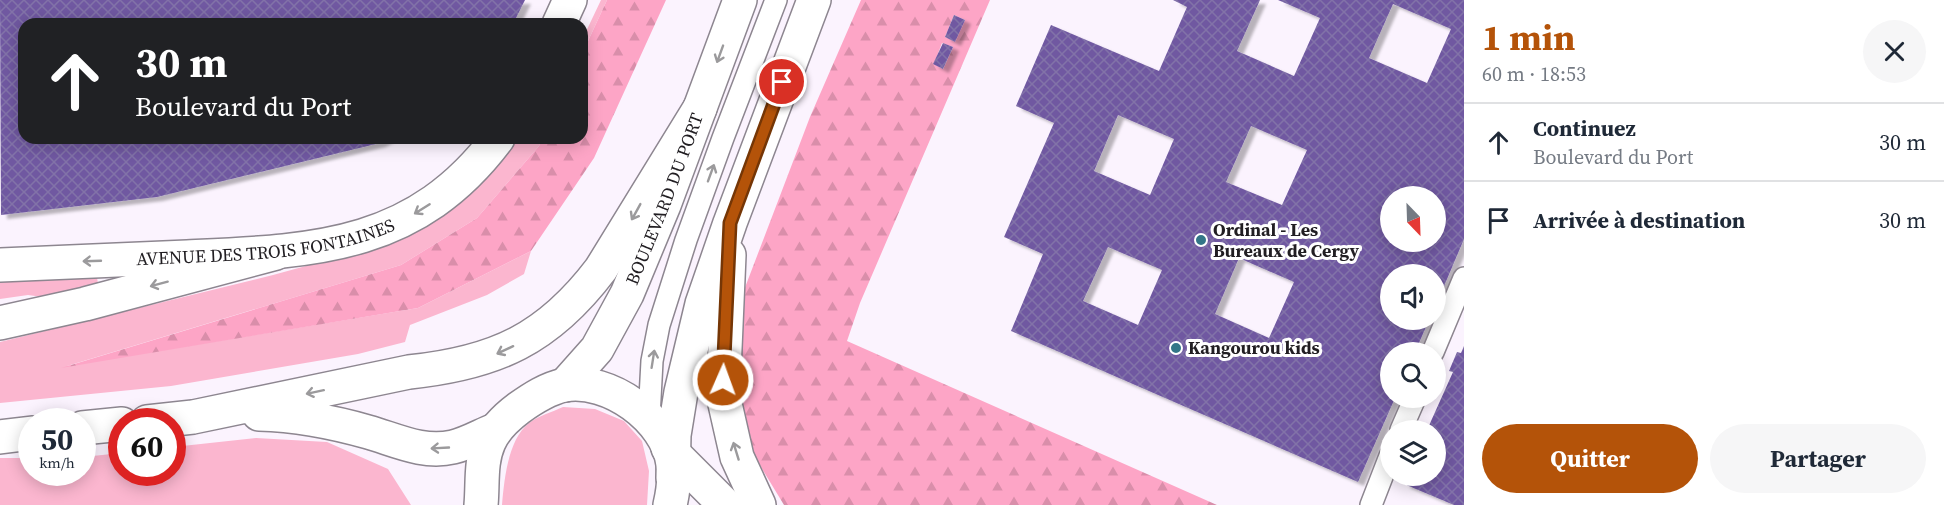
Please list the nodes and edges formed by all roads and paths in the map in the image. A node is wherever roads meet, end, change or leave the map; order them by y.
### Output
1 (570, 0) edge
2 (740, 0) edge
3 (776, 0) edge
4 (814, 0) edge
5 (562, 18) edge
6 (700, 108) junction
7 (494, 144) edge
8 (730, 223) junction
9 (276, 253) junction
10 (0, 265) edge
11 (1464, 278) edge
12 (0, 323) edge
13 (1437, 342) edge
14 (565, 385) junction
15 (193, 417) junction
16 (649, 417) junction
17 (186, 418) edge
18 (495, 430) junction
19 (18, 434) edge
20 (0, 436) edge
21 (671, 471) edge
22 (1380, 482) edge
23 (482, 505) edge
24 (725, 505) edge
25 (759, 505) edge
26 (1371, 505) edge

1 - 5 main road
2 -> 6 main road, BOULEVARD DU PORT
16 -> 3 lane
4 - 8 main road
6 - 14 main road, BOULEVARD DU PORT
6 -> 15 main road
7 -> 9 main road, AVENUE DES TROIS FONTAINES
8 - 21 main road
25 -> 8 main road
9 -> 10 main road, AVENUE DES TROIS FONTAINES
9 -> 12 main road
11 - 13 lane
14 - 16 main road
14 - 18 main road
15 - 17 main road
18 -> 15 main road
16 - 21 main road
18 - 23 main road
19 - 20 main road
21 - 24 main road
22 - 26 lane

